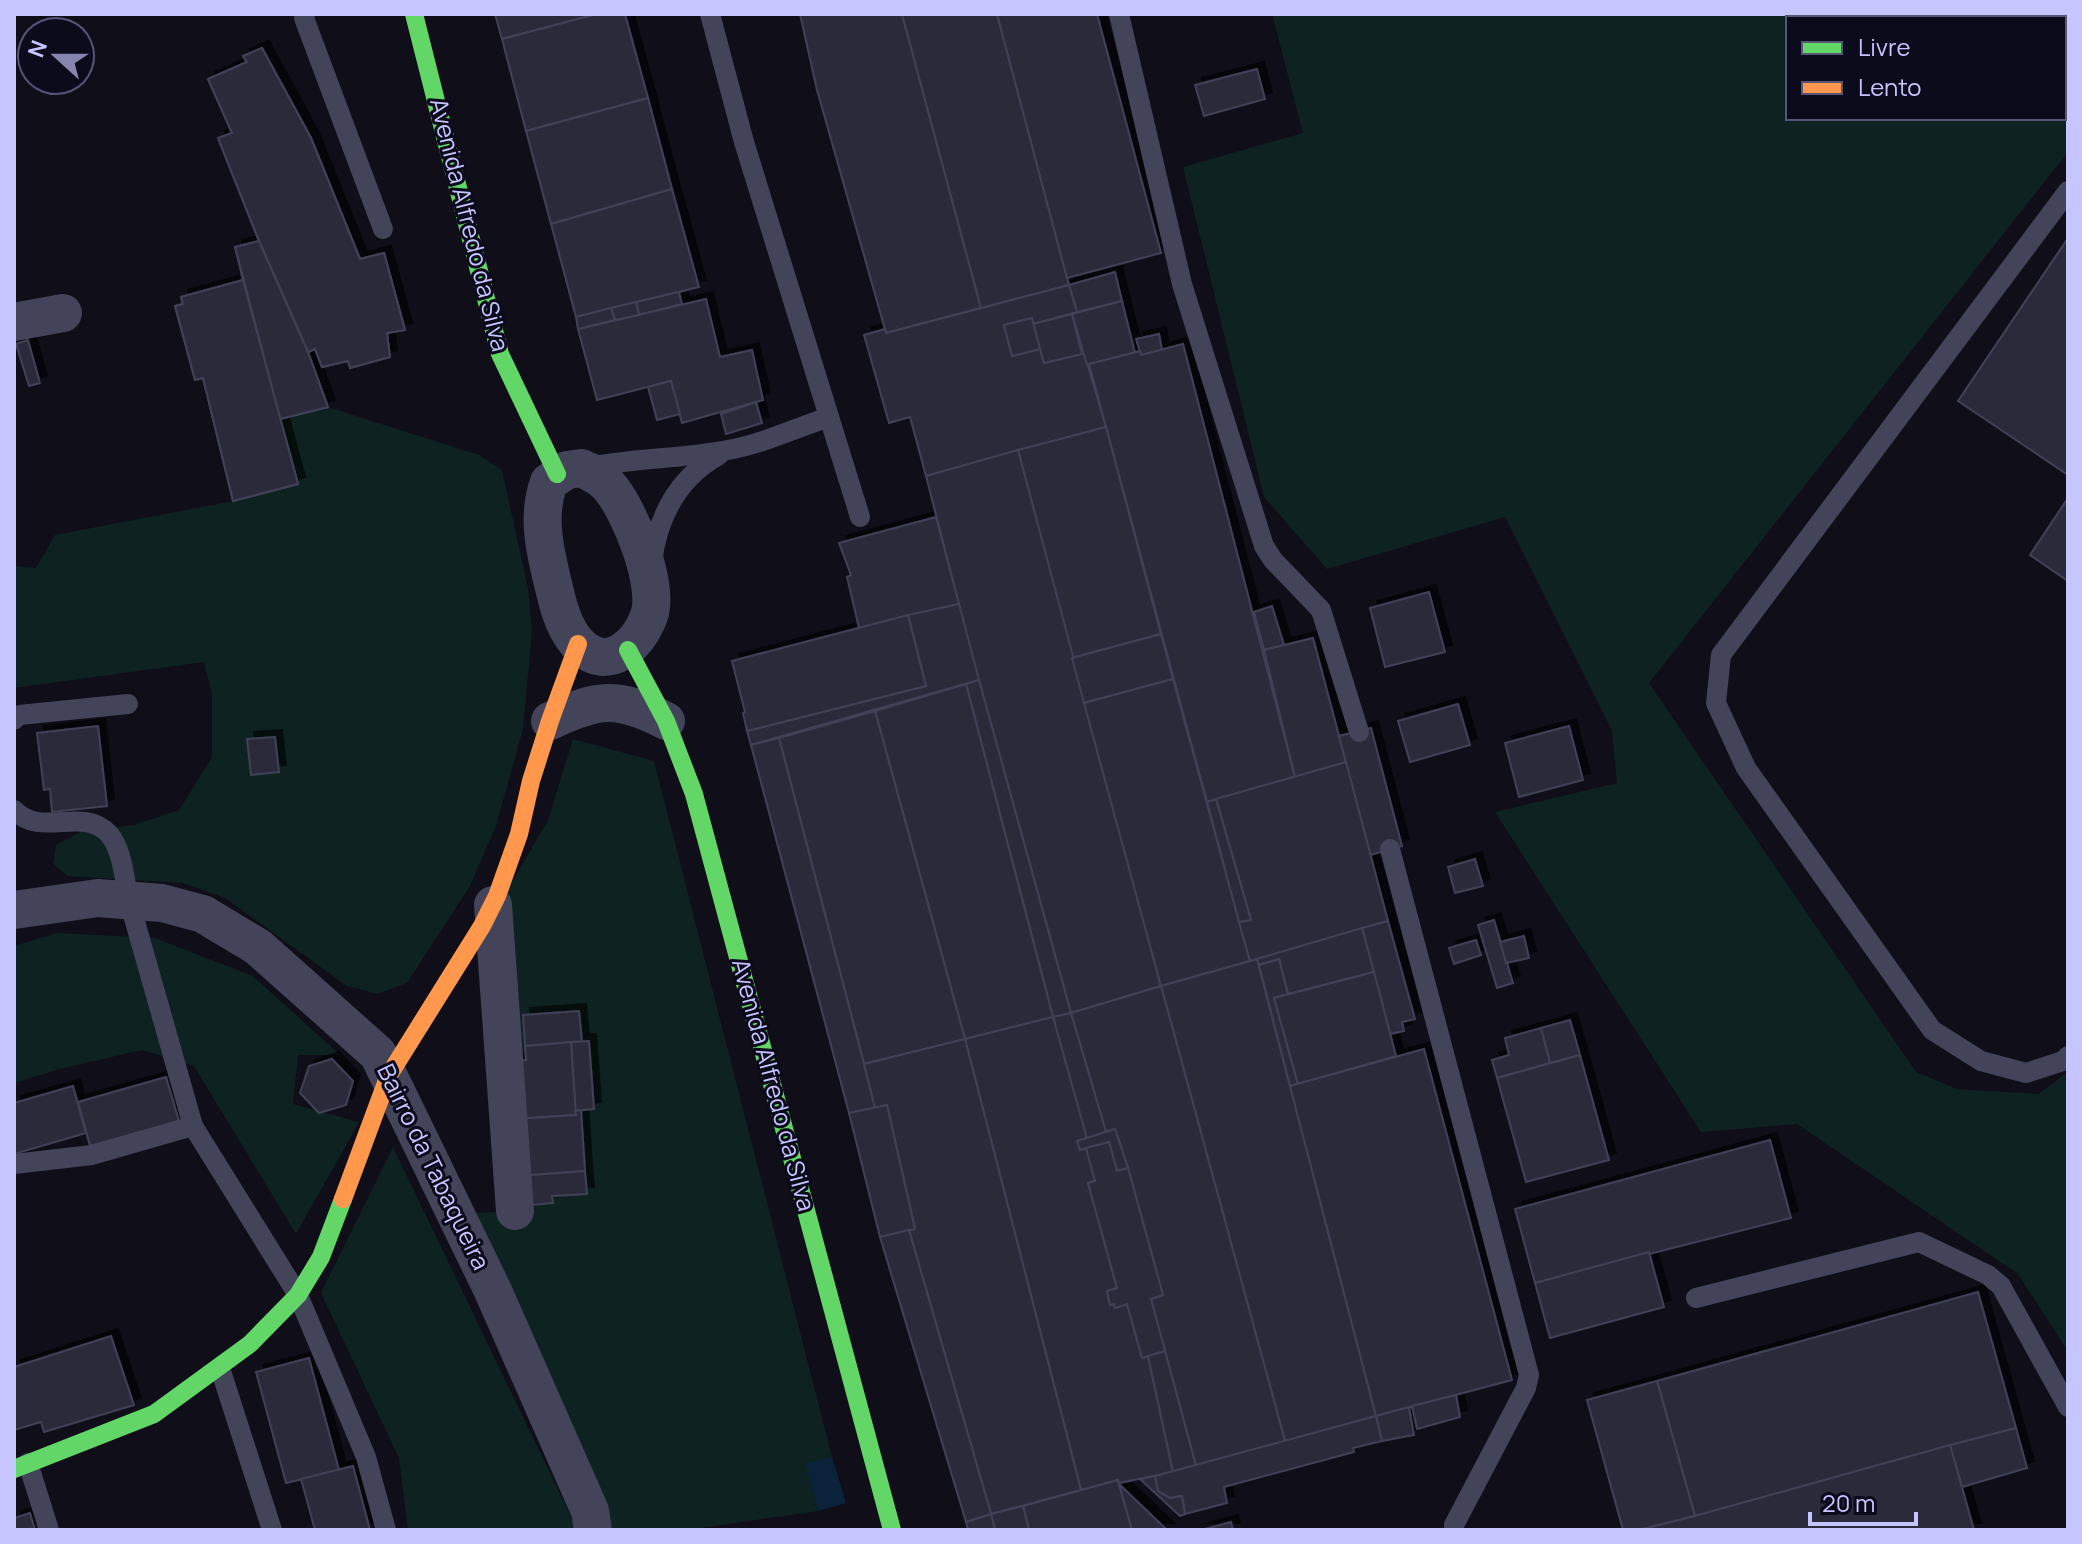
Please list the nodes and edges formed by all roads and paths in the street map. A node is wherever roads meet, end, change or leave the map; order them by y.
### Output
1 (305, 14) edge
2 (414, 14) edge
3 (710, 14) edge
4 (1119, 14) edge
5 (2068, 191) edge
6 (383, 229) dead end
7 (63, 313) dead end
8 (14, 322) edge
9 (829, 417) junction
10 (726, 451) junction
11 (569, 471) junction
12 (860, 517) dead end
13 (650, 586) junction
14 (578, 644) junction
15 (628, 650) junction
16 (128, 704) dead end
17 (14, 720) edge
18 (550, 721) junction
19 (666, 721) junction
20 (1359, 732) dead end
21 (14, 810) edge
22 (1390, 849) dead end
23 (129, 899) junction
24 (493, 905) junction
25 (14, 910) edge
26 (2068, 1056) edge
27 (389, 1075) junction
28 (193, 1126) junction
29 (14, 1164) edge
30 (515, 1211) dead end
31 (298, 1295) junction
32 (1696, 1298) dead end
33 (220, 1368) junction
34 (2068, 1407) edge
35 (21, 1466) edge
36 (49, 1530) edge
37 (272, 1530) edge
38 (386, 1530) edge
39 (593, 1530) edge
40 (892, 1530) edge
41 (1454, 1530) edge

1 - 6 lane
2 - 11 street, Avenida Alfredo da Silva
3 - 9 lane
4 - 20 lane
5 - 26 lane
7 - 8 street
9 - 10 lane
9 - 12 lane
10 - 11 lane
10 - 13 lane
11 - 13 street, Avenida Alfredo da Silva
11 - 14 street
13 - 15 street, Avenida Alfredo da Silva
14 - 15 street
14 - 18 street
15 - 19 street, Avenida Alfredo da Silva
16 - 17 lane
18 - 19 street
18 - 24 street
19 - 40 street, Avenida Alfredo da Silva
21 - 23 lane
22 - 41 lane
23 - 25 street, Bairro da Tabaqueira
23 - 27 street, Bairro da Tabaqueira
23 - 28 lane
24 - 27 street
24 - 30 street
27 - 31 street
27 - 39 street, Bairro da Tabaqueira
28 - 29 lane
28 - 31 lane
31 - 33 street
31 - 38 lane
32 - 34 lane
33 - 35 street
33 - 37 lane
35 - 36 lane

